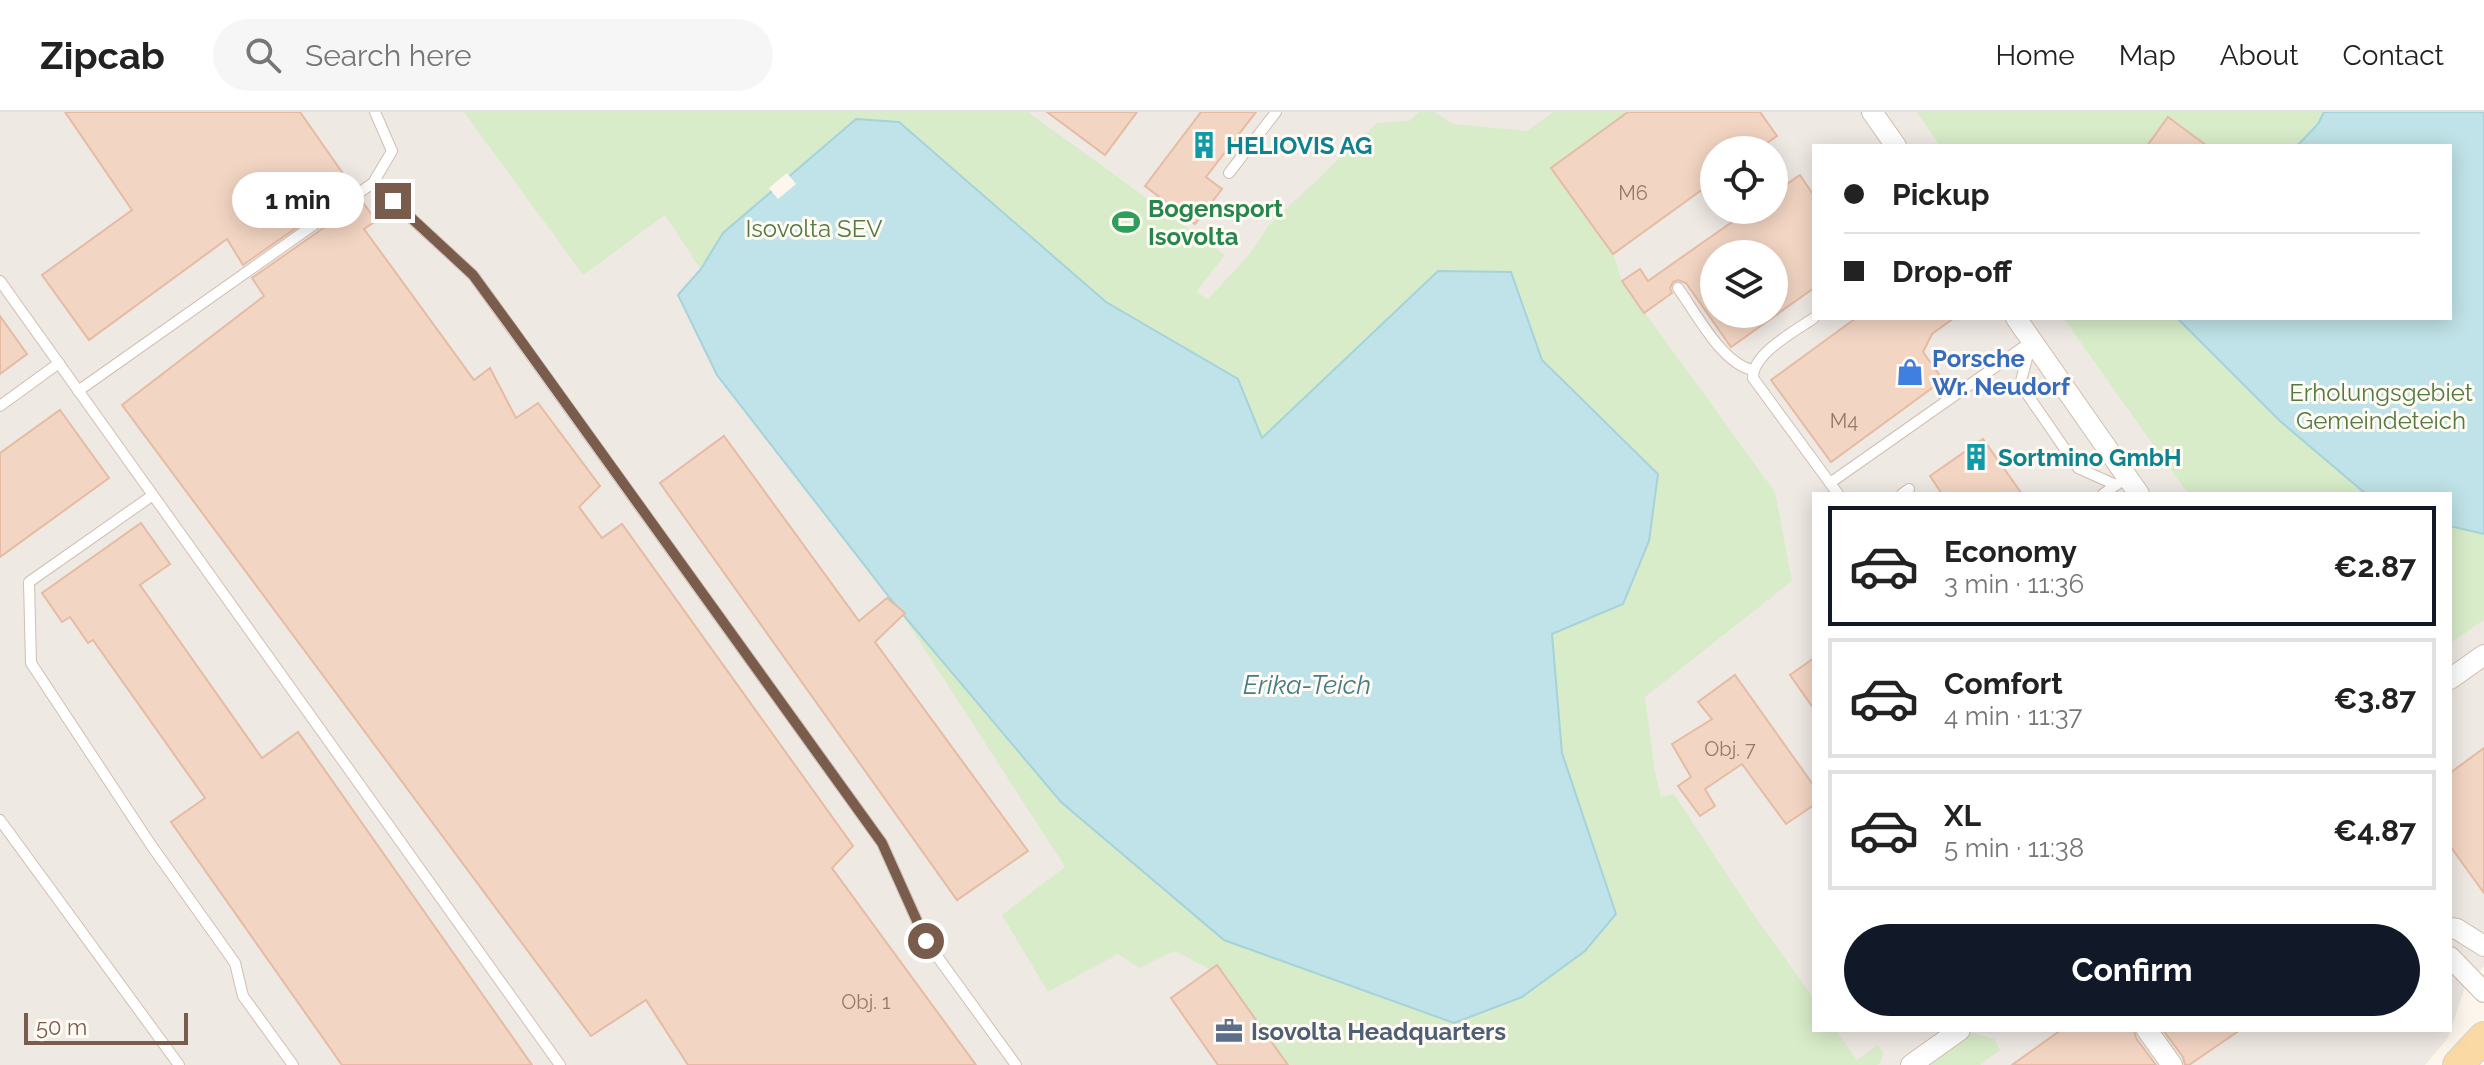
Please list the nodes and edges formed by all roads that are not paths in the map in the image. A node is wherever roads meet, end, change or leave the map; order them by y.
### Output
1 (375, 112) edge
2 (1276, 112) edge
3 (1872, 112) edge
4 (1895, 144) edge
5 (1229, 173) dead end
6 (373, 183) junction
7 (0, 281) edge
8 (1678, 288) dead end
9 (1812, 319) edge
10 (2017, 320) edge
11 (2032, 341) junction
12 (59, 363) junction
13 (1753, 370) junction
14 (78, 391) junction
15 (0, 406) edge
16 (1830, 483) junction
17 (2127, 485) edge
18 (1837, 492) edge
19 (153, 495) junction
20 (2484, 655) edge
21 (2452, 678) edge
22 (0, 820) edge
23 (2452, 928) edge
24 (2484, 946) edge
25 (2452, 959) edge
26 (2484, 992) edge
27 (1957, 1032) edge
28 (2148, 1032) edge
29 (2484, 1037) edge
30 (179, 1065) edge
31 (293, 1065) edge
32 (560, 1065) edge
33 (1016, 1065) edge
34 (1911, 1065) edge
35 (2172, 1065) edge
36 (2458, 1065) edge

1 - 6 lane
2 - 5 lane
3 - 4 street
6 - 14 lane
6 - 33 lane
7 - 12 lane
8 - 13 lane
9 - 13 lane
10 - 11 street
11 - 16 lane
11 - 17 street
11 - 17 lane
12 - 14 lane
12 - 15 lane
13 - 16 lane
14 - 19 lane
16 - 18 lane
19 - 31 lane
19 - 32 lane
20 - 21 street
22 - 30 lane
23 - 24 street
25 - 26 street
27 - 34 street
28 - 35 street
29 - 36 main road

